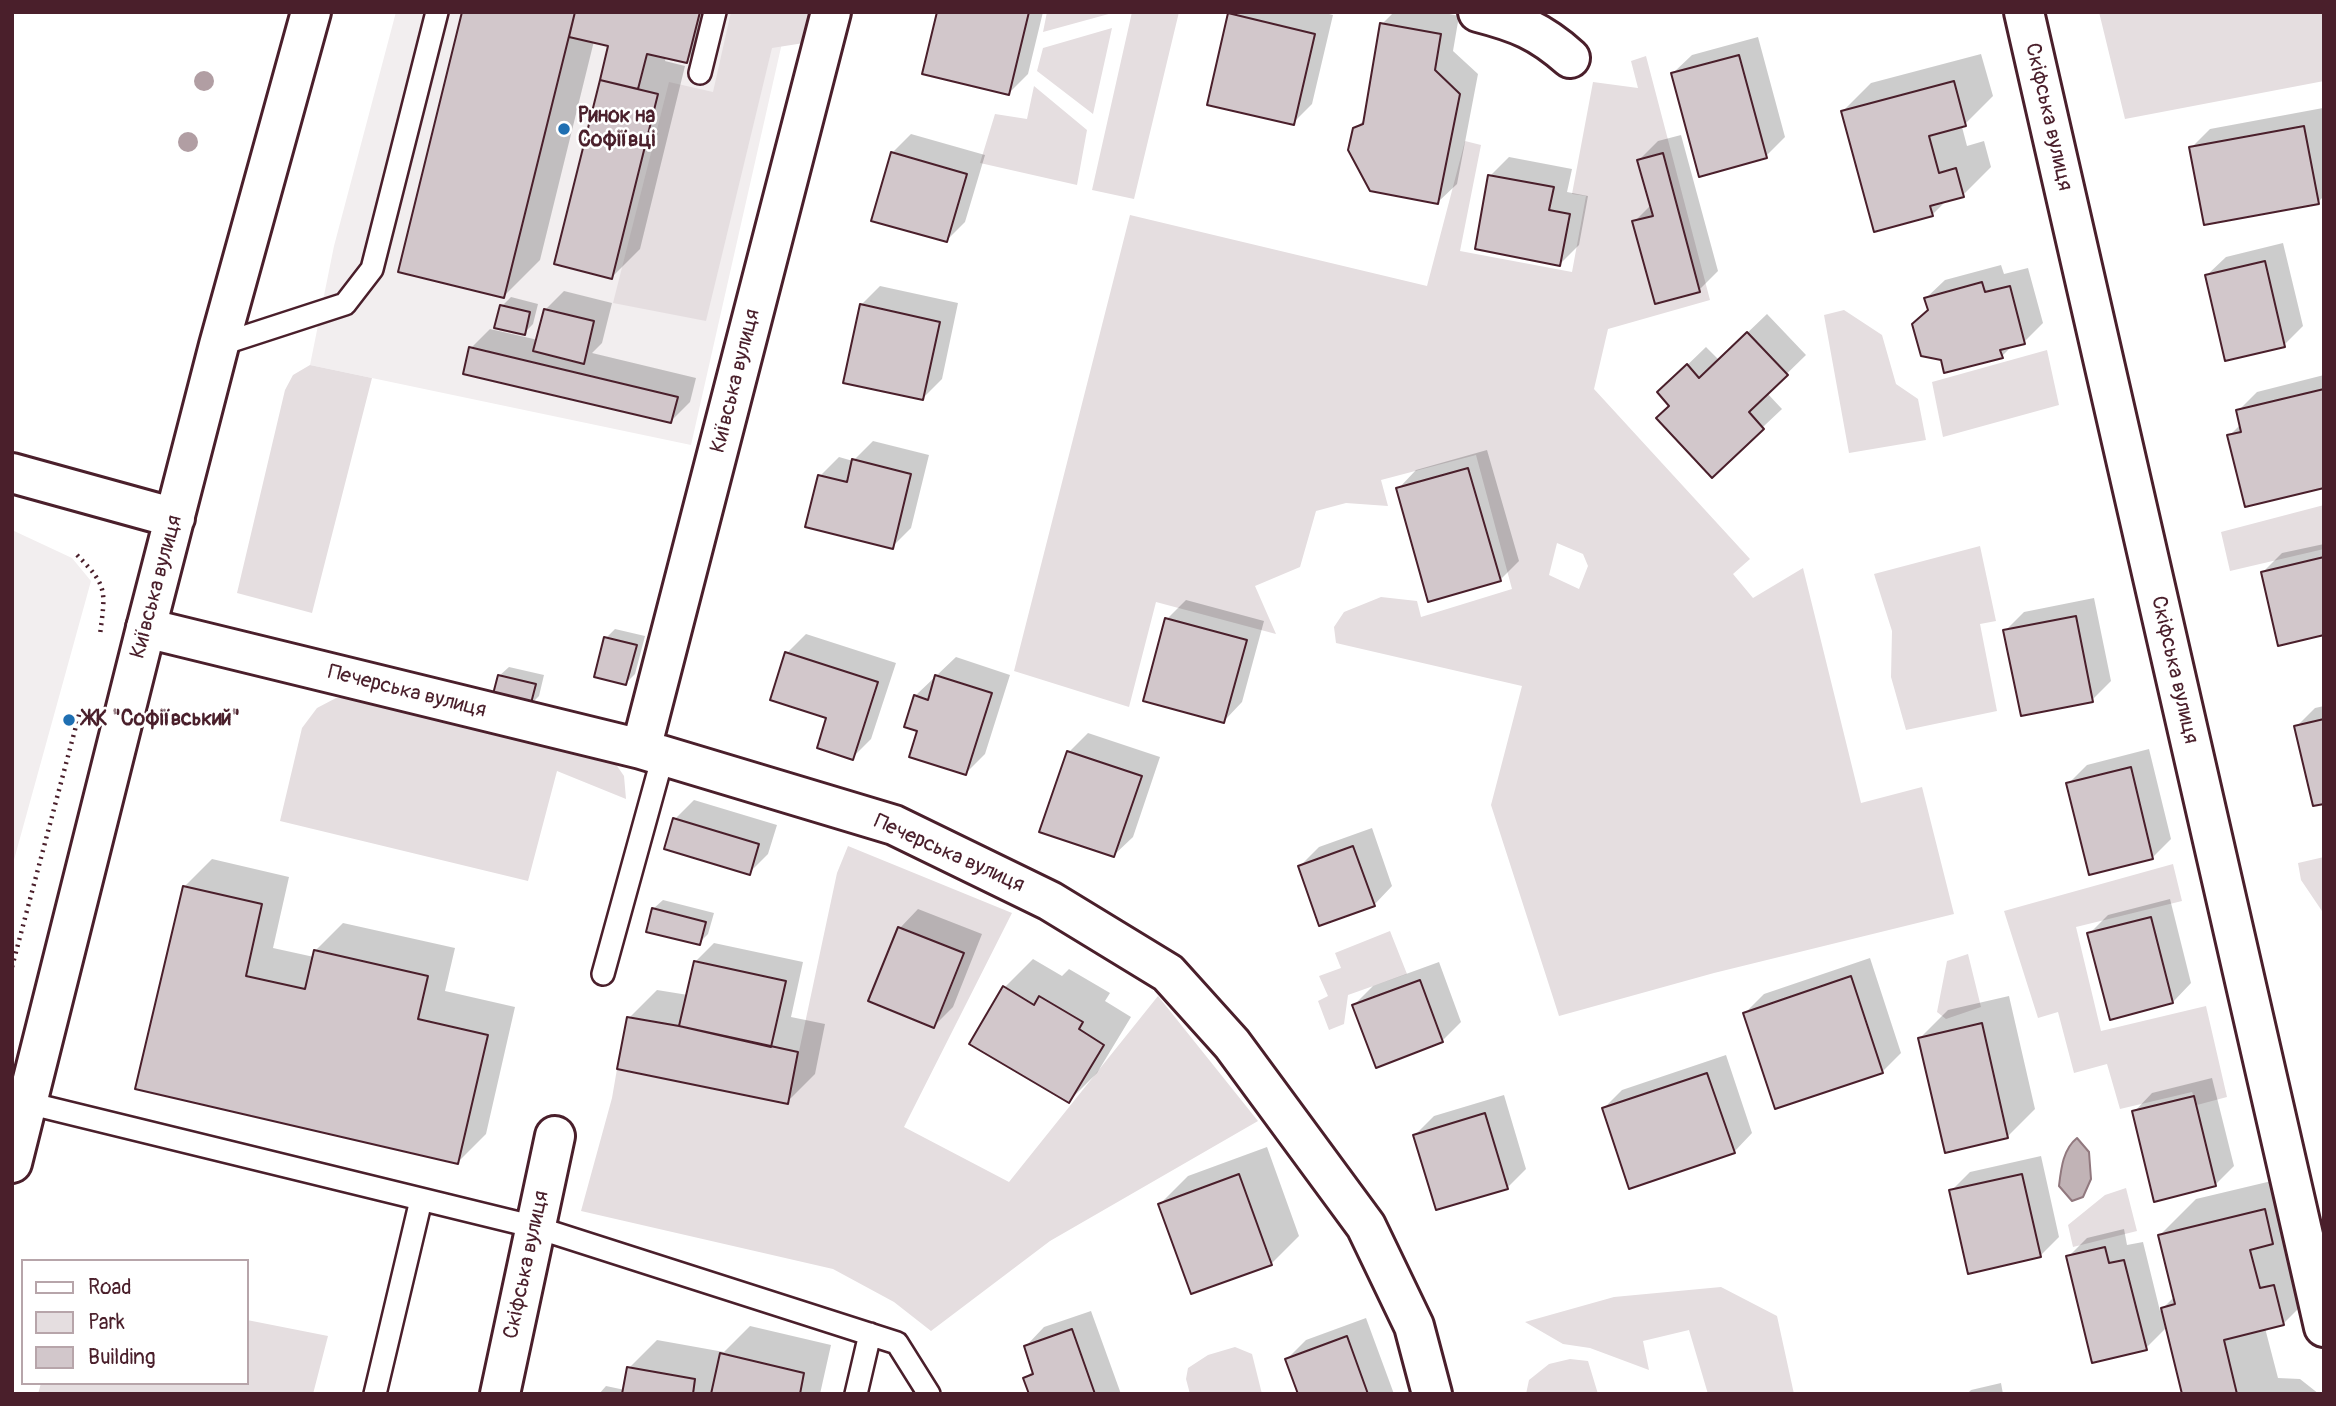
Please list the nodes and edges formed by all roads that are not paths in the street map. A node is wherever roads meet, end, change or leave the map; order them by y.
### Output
1 (310, 12) edge
2 (437, 12) edge
3 (715, 12) edge
4 (831, 12) edge
5 (1478, 12) edge
6 (2024, 12) edge
7 (1570, 58) dead end
8 (700, 73) dead end
9 (219, 345) junction
10 (12, 473) edge
11 (175, 518) junction
12 (146, 628) junction
13 (652, 752) junction
14 (603, 974) dead end
15 (28, 1103) junction
16 (555, 1136) dead end
17 (12, 1163) edge
18 (421, 1200) junction
19 (535, 1227) junction
20 (2324, 1327) edge
21 (870, 1334) junction
22 (375, 1394) edge
23 (500, 1394) edge
24 (856, 1394) edge
25 (929, 1394) edge
26 (1432, 1394) edge

1 - 9 street, Київська вулиця
2 - 9 lane
3 - 8 lane
4 - 13 street, Київська вулиця
5 - 7 street
6 - 20 street, Скіфська вулиця
9 - 11 street, Київська вулиця
10 - 11 street
11 - 12 street, Київська вулиця
12 - 13 street, Печерська вулиця
12 - 15 street, Київська вулиця
13 - 14 lane
13 - 26 street, Печерська вулиця
15 - 17 street, Київська вулиця
15 - 18 lane
16 - 19 street, Скіфська вулиця
18 - 19 lane
18 - 22 lane
19 - 21 lane
19 - 23 street, Скіфська вулиця
21 - 24 lane
21 - 25 lane

